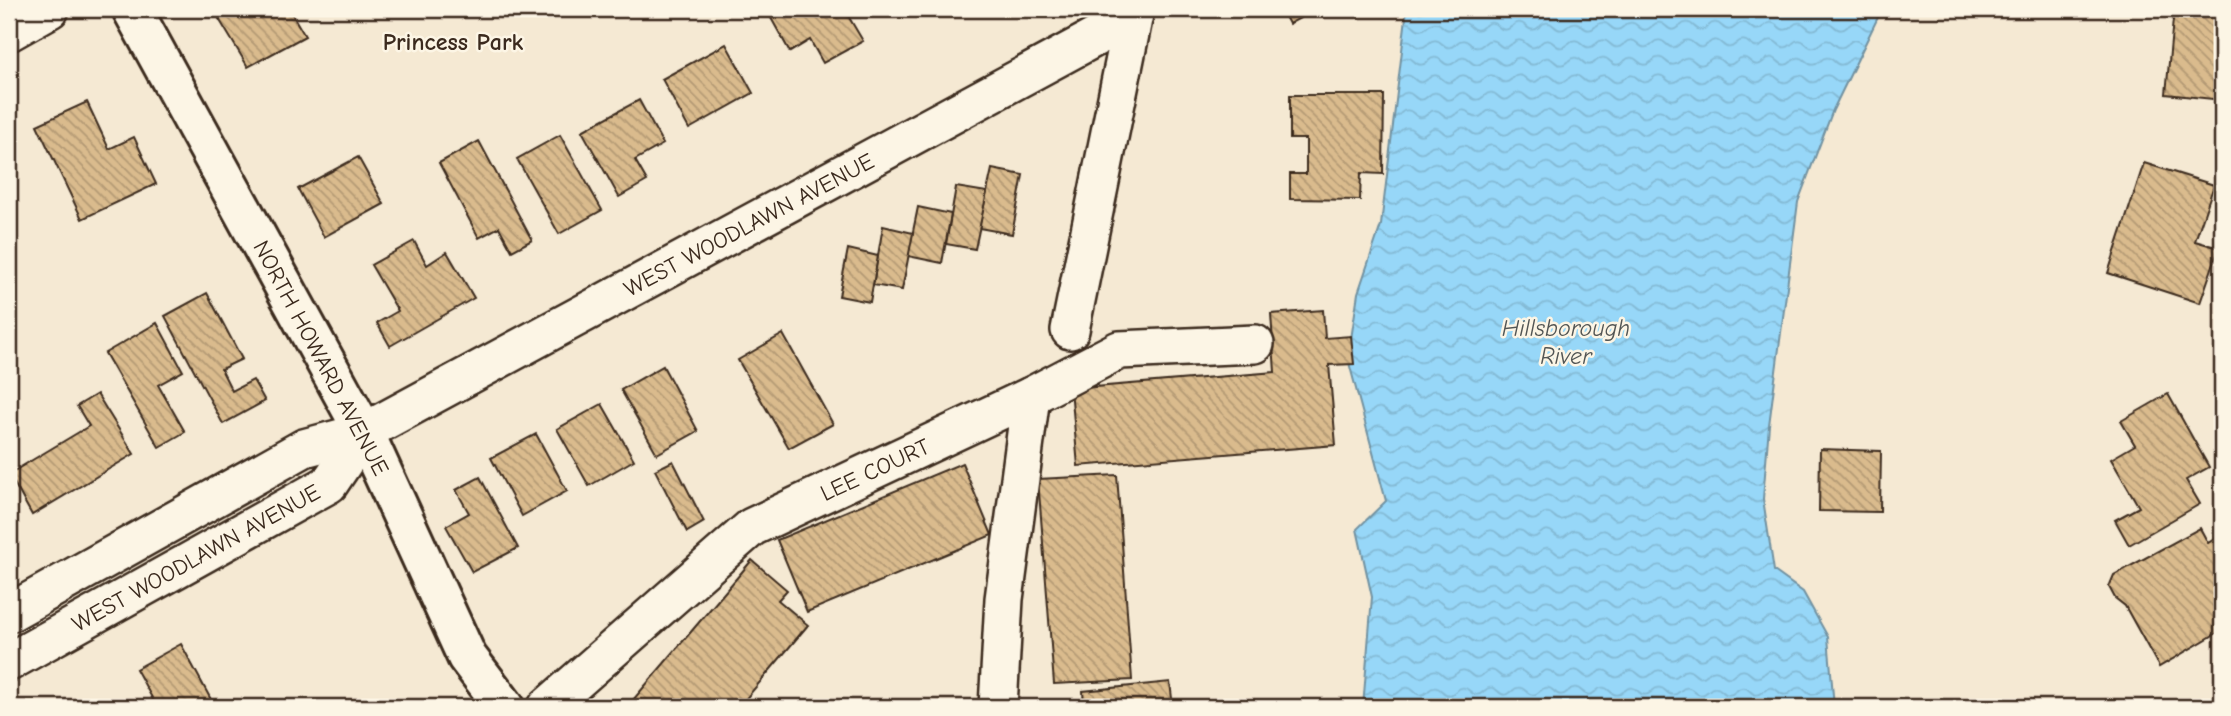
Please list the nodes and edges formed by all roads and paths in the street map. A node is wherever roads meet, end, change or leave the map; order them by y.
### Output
1 (50, 9) edge
2 (132, 9) edge
3 (1134, 13) edge
4 (9, 32) edge
5 (1070, 330) dead end
6 (1255, 344) dead end
7 (1031, 396) junction
8 (364, 432) junction
9 (9, 613) edge
10 (9, 662) edge
11 (494, 704) edge
12 (547, 707) edge
13 (998, 707) edge

1 - 4 street
2 - 8 street, NORTH HOWARD AVENUE
3 - 5 street
3 - 8 street, WEST WOODLAWN AVENUE
6 - 7 street, LEE COURT
7 - 12 street, LEE COURT
7 - 13 street
8 - 9 street, WEST WOODLAWN AVENUE
8 - 10 street, WEST WOODLAWN AVENUE
8 - 11 street, NORTH HOWARD AVENUE

